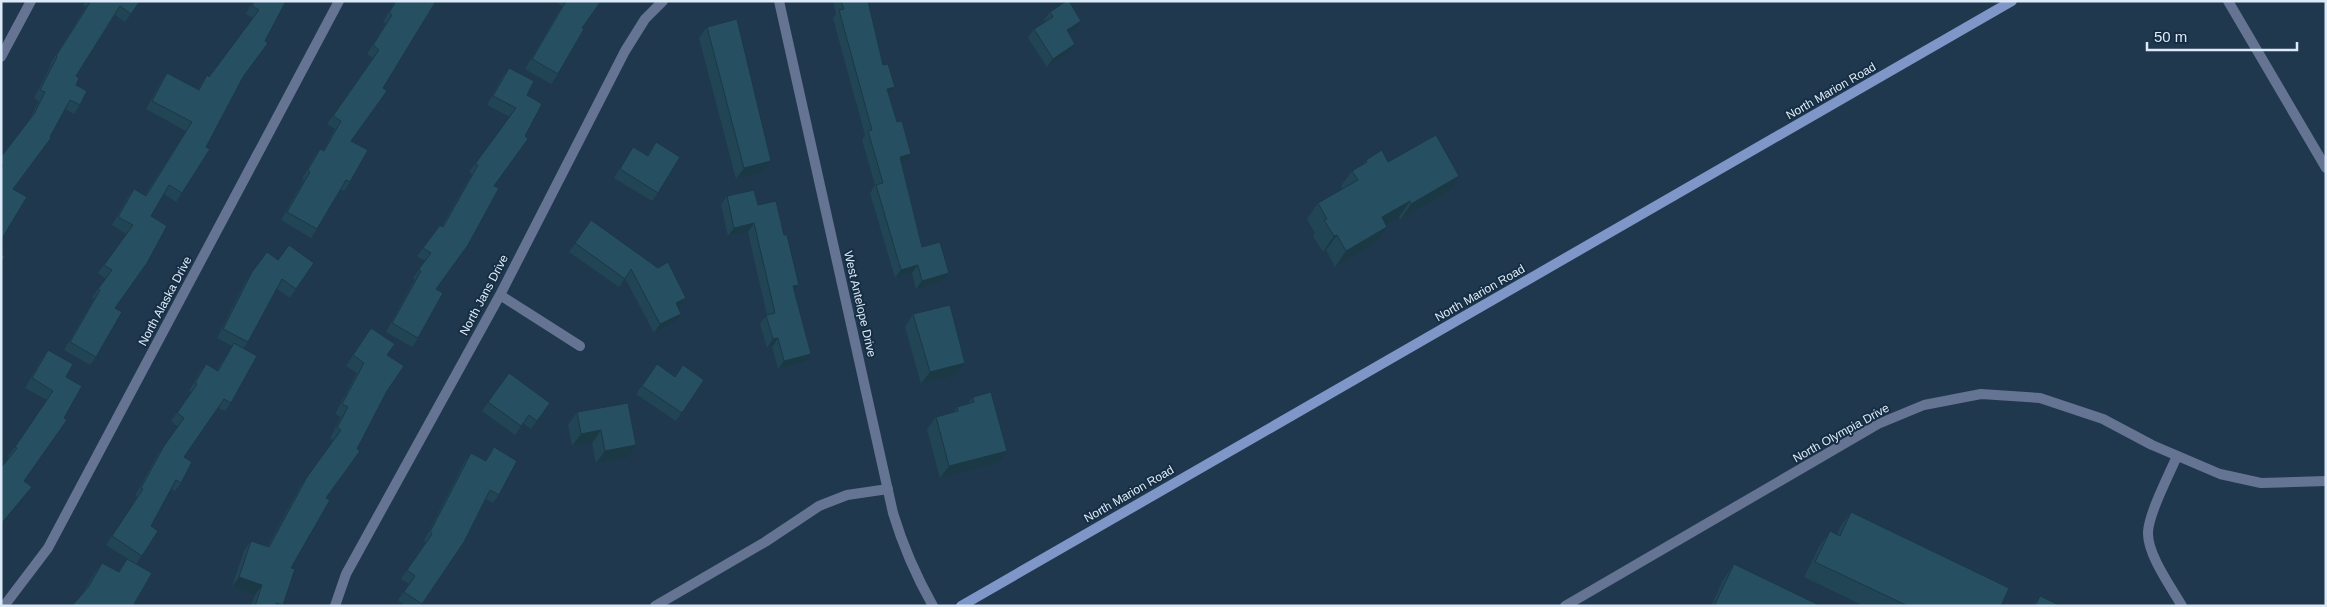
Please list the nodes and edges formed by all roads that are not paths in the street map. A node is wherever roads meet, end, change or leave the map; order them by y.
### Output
1 (31, 1) edge
2 (339, 1) edge
3 (663, 1) edge
4 (778, 1) edge
5 (2012, 1) edge
6 (2228, 1) edge
7 (1, 57) edge
8 (2326, 168) edge
9 (500, 295) junction
10 (580, 346) dead end
11 (2177, 456) junction
12 (2326, 481) edge
13 (888, 489) junction
14 (4, 606) edge
15 (336, 606) edge
16 (655, 606) edge
17 (933, 606) edge
18 (961, 606) edge
19 (1565, 606) edge
20 (2182, 606) edge

1 - 7 street
2 - 14 street, North Alaska Drive
3 - 9 street, North Jans Drive
4 - 13 street, West Antelope Drive
5 - 18 main road, North Marion Road
6 - 8 street
9 - 10 street
9 - 15 street, North Jans Drive
11 - 12 street, North Olympia Drive
11 - 19 street, North Olympia Drive
11 - 20 street
13 - 16 street
13 - 17 street, West Antelope Drive

